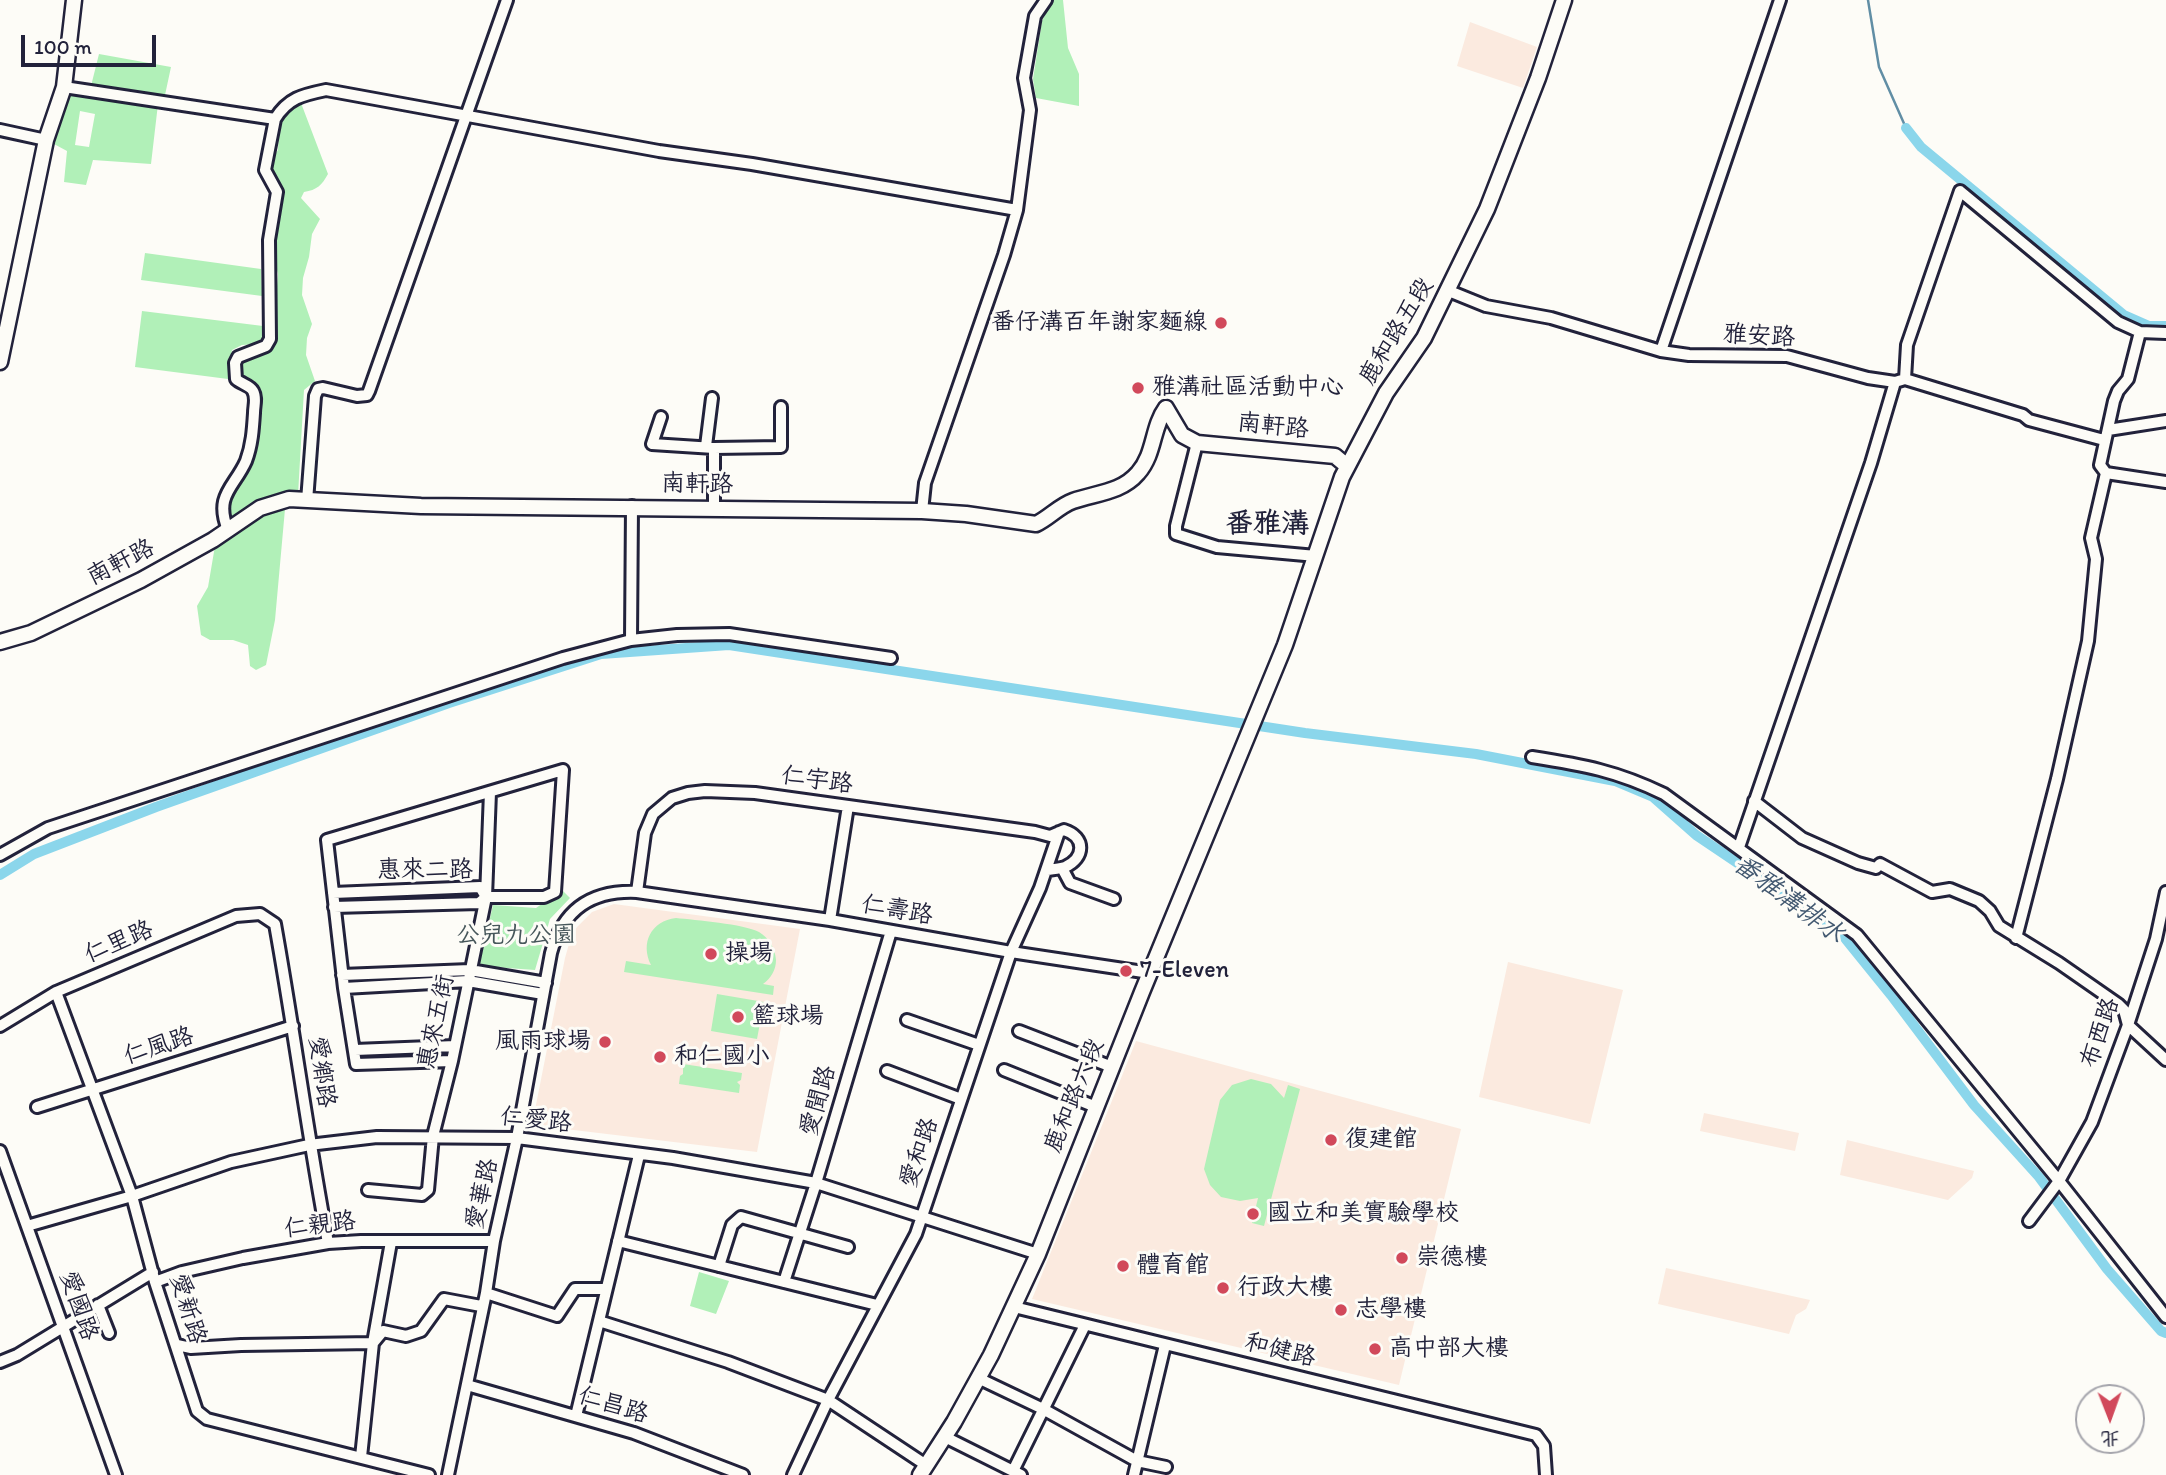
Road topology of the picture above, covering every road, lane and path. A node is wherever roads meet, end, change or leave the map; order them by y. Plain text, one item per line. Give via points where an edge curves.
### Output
1 (74, 0) edge
2 (507, 0) edge
3 (1046, 0) edge
4 (1564, 0) edge
5 (1780, 0) edge
6 (64, 87) junction
7 (467, 115) junction
8 (275, 119) junction
9 (0, 130) edge
10 (46, 139) junction
11 (1017, 210) junction
12 (1449, 291) junction
13 (2140, 332) junction
14 (2166, 333) edge
15 (1661, 351) junction
16 (0, 362) edge
17 (1900, 381) junction
18 (712, 398) dead end
19 (781, 407) dead end
20 (661, 417) dead end
21 (2166, 421) edge
22 (2106, 435) junction
23 (1197, 443) junction
24 (710, 447) junction
25 (1347, 466) junction
26 (2106, 473) junction
27 (2166, 482) edge
28 (307, 501) junction
29 (632, 506) junction
30 (714, 508) junction
31 (922, 511) junction
32 (228, 530) junction
33 (1316, 556) junction
34 (631, 640) junction
35 (0, 642) edge
36 (891, 658) dead end
37 (1250, 731) joint
38 (1532, 757) dead end
39 (490, 792) junction
40 (1754, 801) junction
41 (848, 806) junction
42 (1059, 832) junction
43 (1739, 847) junction
44 (0, 855) edge
45 (1062, 869) junction
46 (1047, 870) junction
47 (637, 892) junction
48 (2166, 892) edge
49 (333, 893) junction
50 (486, 897) junction
51 (1114, 899) dead end
52 (334, 907) junction
53 (261, 914) joint
54 (830, 920) junction
55 (891, 931) junction
56 (2016, 939) junction
57 (1011, 952) junction
58 (1150, 973) junction
59 (342, 975) junction
60 (469, 976) junction
61 (344, 988) junction
62 (544, 989) junction
63 (56, 992) junction
64 (907, 1020) dead end
65 (2128, 1025) junction
66 (0, 1026) edge
67 (293, 1026) junction
68 (1019, 1031) dead end
69 (979, 1045) junction
70 (455, 1046) junction
71 (355, 1050) junction
72 (2166, 1060) edge
73 (452, 1061) junction
74 (1112, 1067) junction
75 (1004, 1070) dead end
76 (887, 1071) dead end
77 (94, 1089) junction
78 (961, 1099) junction
79 (37, 1107) dead end
80 (1096, 1107) junction
81 (433, 1136) junction
82 (517, 1138) junction
83 (309, 1145) junction
84 (0, 1151) edge
85 (639, 1155) junction
86 (816, 1183) junction
87 (2057, 1183) junction
88 (368, 1190) dead end
89 (132, 1196) junction
90 (921, 1216) junction
91 (2029, 1221) dead end
92 (27, 1226) junction
93 (801, 1234) junction
94 (494, 1241) junction
95 (618, 1241) junction
96 (391, 1242) junction
97 (328, 1243) junction
98 (848, 1247) dead end
99 (1038, 1254) junction
100 (719, 1266) junction
101 (154, 1277) junction
102 (784, 1282) junction
103 (606, 1289) junction
104 (486, 1293) junction
105 (99, 1305) junction
106 (877, 1305) junction
107 (481, 1306) junction
108 (1014, 1307) junction
109 (2166, 1317) edge
110 (598, 1321) junction
111 (1085, 1325) junction
112 (63, 1327) junction
113 (109, 1333) dead end
114 (373, 1343) junction
115 (177, 1345) junction
116 (1166, 1345) junction
117 (1, 1360) edge
118 (978, 1378) junction
119 (467, 1385) junction
120 (828, 1400) junction
121 (1044, 1409) junction
122 (576, 1416) junction
123 (944, 1437) junction
124 (361, 1457) junction
125 (1137, 1461) junction
126 (1166, 1467) dead end
127 (923, 1470) edge
128 (1017, 1473) edge
129 (116, 1475) edge
130 (429, 1475) edge
131 (448, 1475) edge
132 (744, 1475) edge
133 (793, 1475) edge
134 (1134, 1475) edge
135 (1546, 1475) edge

1 - 6 street
2 - 7 street
3 - 11 street via 1035,16 1024,78 1030,110
4 - 12 street, 鹿和路五段 via 1488,209
5 - 15 street
6 - 8 street
6 - 10 street
7 - 8 street via 326,90 284,105
7 - 11 street
7 - 28 street via 367,395 323,388 315,396
8 - 32 street via 265,170 277,192 269,240 271,339 235,363 236,379 251,388 256,400 251,446 225,497
9 - 10 street
10 - 16 street
11 - 31 street via 925,483
12 - 15 street, 雅安路 via 1486,306 1551,318
12 - 25 street, 鹿和路五段
13 - 14 street
13 - 17 street via 2101,310 1960,191 1907,345
13 - 22 street
15 - 17 street, 雅安路 via 1787,356 1868,378
17 - 22 street, 雅安路 via 2029,420
17 - 40 street
18 - 24 street
19 - 24 street via 781,447
20 - 24 street via 652,444
21 - 22 street, 雅安路
22 - 26 street via 2100,465
23 - 25 street, 南軒路 via 1335,456
23 - 31 street, 南軒路 via 1182,435 1166,408 1138,473 1117,488 1072,501 1036,524
23 - 33 street via 1176,534 1217,547
24 - 30 street
25 - 33 street, 鹿和路五段
26 - 27 street
26 - 56 street via 2091,538 2096,559 2088,641
28 - 29 street, 南軒路
28 - 32 street, 南軒路 via 269,504
29 - 30 street, 南軒路
29 - 34 street
30 - 31 street, 南軒路
32 - 35 street, 南軒路 via 141,580 31,633
33 - 37 street, 鹿和路五段
34 - 36 street via 729,634
34 - 44 street via 48,828
37 - 58 street, 鹿和路六段
38 - 43 street via 1593,766 1637,781 1664,794
39 - 49 street via 327,840
39 - 50 street, 惠來五街
39 - 50 street via 563,770 555,892 544,897
40 - 43 street
40 - 56 street via 1802,838 1847,858 1876,868 1880,864 1932,892 1950,889 1979,901
41 - 42 street, 仁宇路 via 1050,836
41 - 47 street, 仁宇路 via 730,792 705,791 671,798 658,807 649,822
41 - 54 street
42 - 45 street via 1074,833 1080,840 1076,858
42 - 46 street, 愛和路
43 - 87 street via 1857,935
45 - 46 street
45 - 51 street via 1070,883
46 - 57 street, 愛和路
47 - 54 street, 仁壽路
47 - 62 street, 愛華路 via 597,897 571,914 554,942
48 - 65 street, 布西路
49 - 50 street, 惠來二路 via 480,887
49 - 52 street
50 - 52 street, 惠來二路 via 479,903
50 - 60 street, 惠來五街
52 - 59 street
53 - 63 street, 仁里路 via 236,916
53 - 67 street, 愛鄉路 via 275,924
54 - 55 street, 仁壽路
55 - 57 street, 仁壽路
55 - 86 street, 愛聞路
56 - 65 street via 2118,1004
57 - 58 street, 仁壽路
57 - 69 street, 愛和路
58 - 74 street, 鹿和路六段
59 - 60 street
59 - 61 street
60 - 61 street
60 - 62 street
60 - 70 street, 惠來五街
61 - 71 street
62 - 82 street, 愛華路
63 - 66 street, 仁里路
63 - 77 street, 愛新路
64 - 69 street
65 - 72 street
65 - 87 street, 布西路 via 2092,1122
67 - 77 street, 仁風路
67 - 83 street, 愛鄉路
68 - 74 street
69 - 78 street, 愛和路
70 - 71 street
70 - 73 street, 惠來五街
71 - 73 street via 356,1065
73 - 81 street, 惠來五街
74 - 80 street, 鹿和路六段
75 - 80 street
76 - 78 street
77 - 79 street, 仁風路
77 - 89 street, 愛新路
78 - 90 street, 愛和路
80 - 99 street, 鹿和路六段
81 - 82 street, 仁愛路
81 - 83 street, 仁愛路
81 - 88 street, 惠來五街 via 426,1193
82 - 85 street, 仁愛路
82 - 94 street, 愛華路
83 - 89 street, 仁愛路 via 231,1162
83 - 97 street, 愛鄉路
84 - 92 street, 愛國路
85 - 86 street, 仁愛路
85 - 95 street
86 - 90 street, 仁愛路
86 - 93 street, 愛聞路
87 - 91 street, 布西路
87 - 109 street
89 - 92 street, 仁愛路
89 - 101 street, 愛新路
90 - 99 street, 仁愛路
90 - 106 street, 愛和路 via 911,1245
92 - 112 street, 愛國路
93 - 98 street
93 - 100 street via 741,1217 732,1225
93 - 102 street, 愛聞路
94 - 96 street, 仁親路
94 - 104 street, 愛華路
95 - 100 street
95 - 103 street
96 - 97 street, 仁親路
96 - 114 street
97 - 101 street, 仁親路
99 - 108 street, 鹿和路六段
100 - 102 street
101 - 105 street, 仁親路
101 - 115 street, 愛新路
102 - 106 street
103 - 104 street via 575,1289 557,1316
103 - 110 street
104 - 107 street, 愛華路
105 - 112 street, 仁親路
105 - 113 street
106 - 120 street, 愛和路
107 - 114 street via 444,1299 421,1331 406,1336 383,1331
107 - 119 street, 愛華路
108 - 111 street, 和健路
108 - 118 street, 鹿和路六段
110 - 120 street
110 - 122 street
111 - 116 street, 和健路
111 - 121 street
112 - 117 street, 仁親路
112 - 129 street, 愛國路
114 - 115 street
114 - 124 street
115 - 124 street, 愛新路 via 192,1402 207,1419
116 - 125 street
116 - 135 street, 和健路 via 1536,1435 1544,1446
118 - 121 street
118 - 123 street, 鹿和路六段
119 - 122 street, 仁昌路
119 - 131 street, 愛華路
120 - 127 street
120 - 133 street, 愛和路
121 - 125 street
121 - 128 street
122 - 132 street, 仁昌路
123 - 127 street, 鹿和路六段
123 - 128 street
124 - 130 street, 愛新路
125 - 126 street
125 - 134 street

